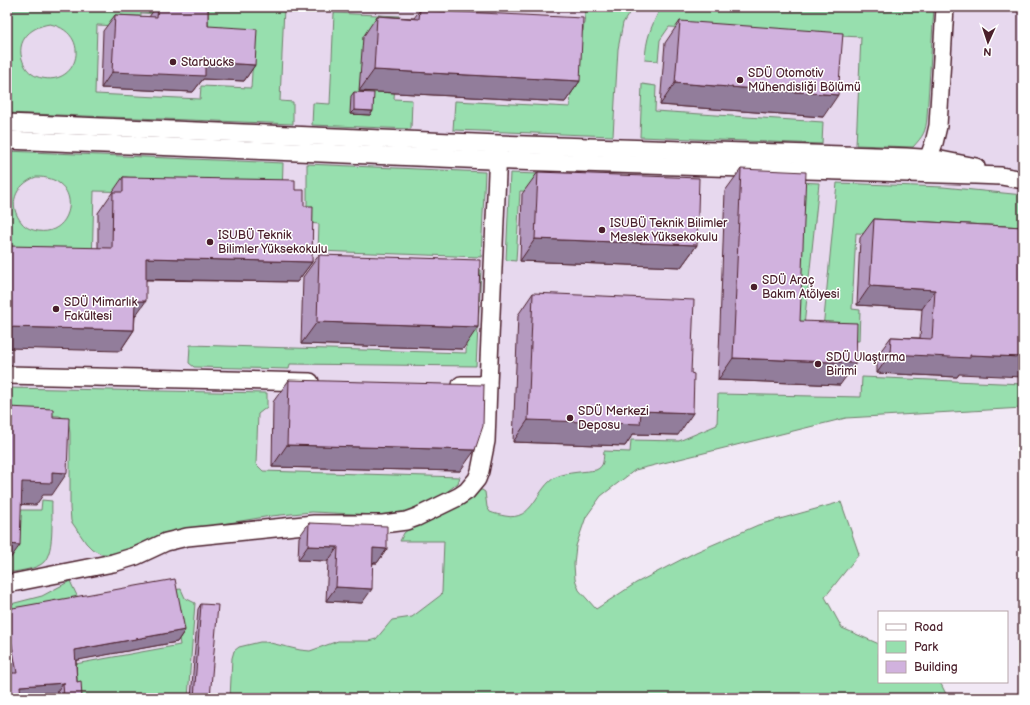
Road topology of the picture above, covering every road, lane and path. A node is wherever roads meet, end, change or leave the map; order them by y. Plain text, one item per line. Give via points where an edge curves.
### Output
1 (945, 7) edge
2 (7, 123) edge
3 (7, 140) edge
4 (498, 152) junction
5 (926, 165) junction
6 (1023, 180) edge
7 (7, 375) edge
8 (329, 382) edge
9 (448, 385) edge
10 (488, 385) junction
11 (7, 584) edge

1 - 5 street via 937,135
2 - 4 street
3 - 4 street
4 - 5 street
4 - 10 street
5 - 6 street via 962,164
7 - 8 street
9 - 10 street
10 - 11 street via 486,441 477,479 458,497 417,517 383,524 314,524 187,537 166,542 113,563

